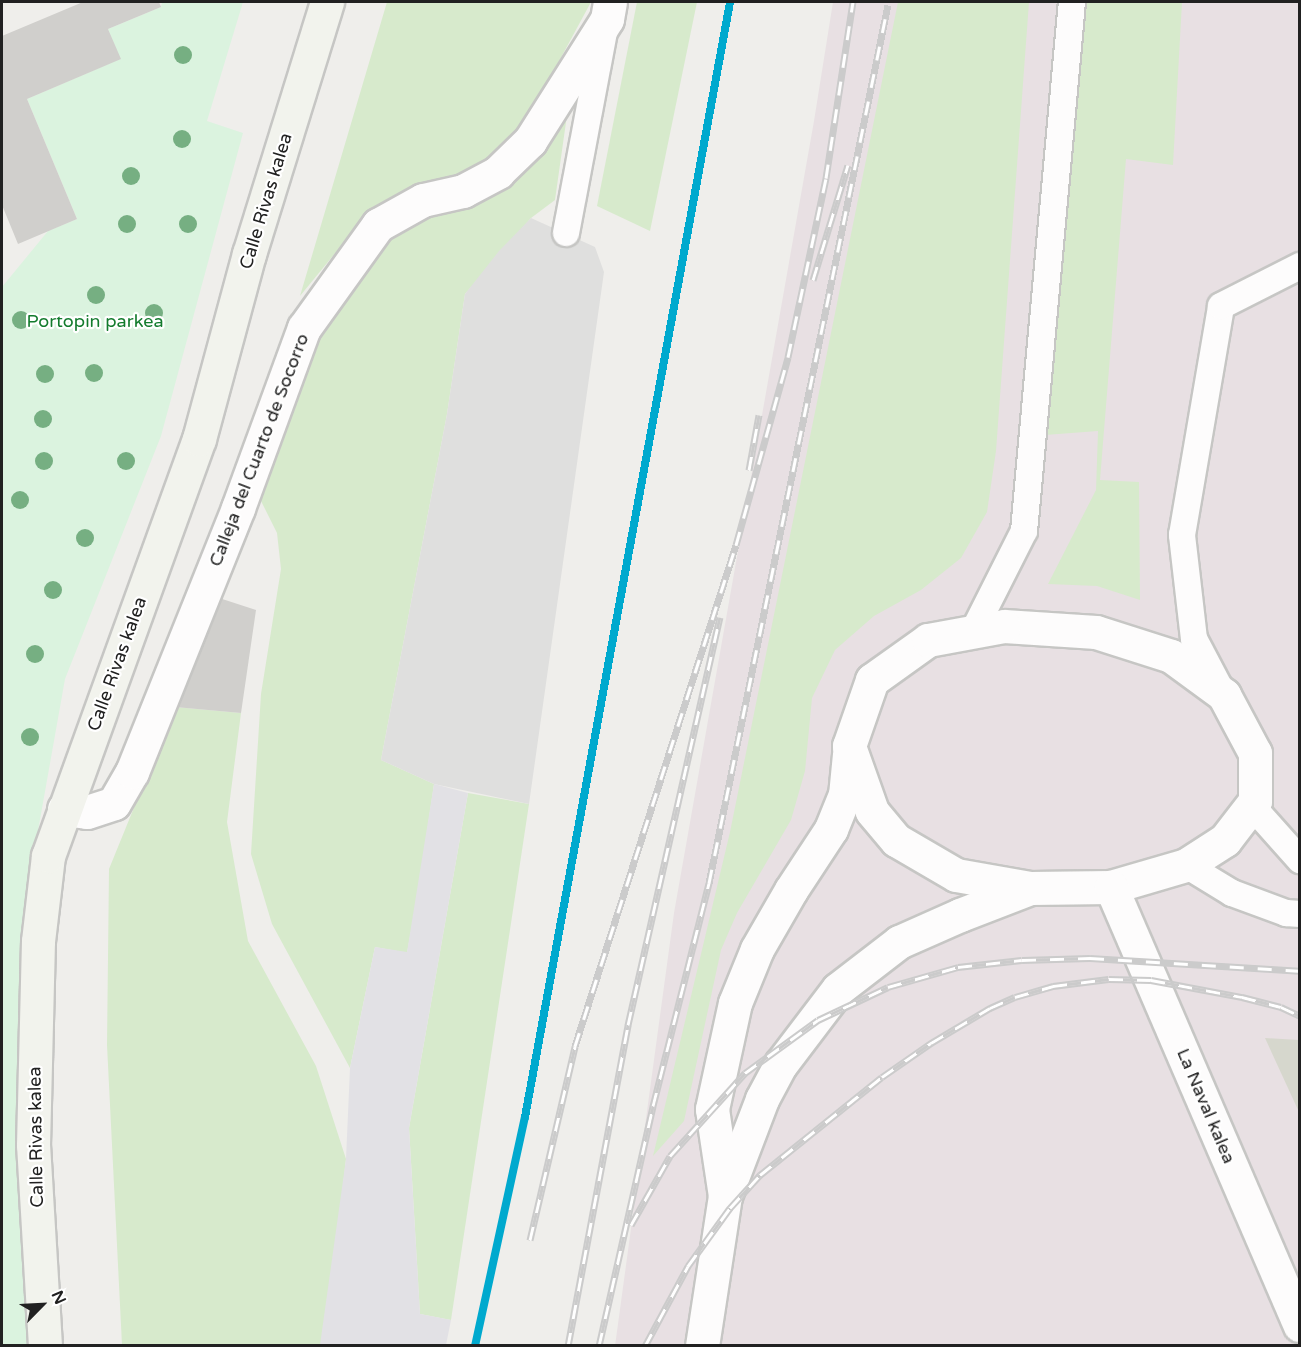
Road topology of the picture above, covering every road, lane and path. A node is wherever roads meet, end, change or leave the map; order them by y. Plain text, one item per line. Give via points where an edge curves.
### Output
1 (327, 2) edge
2 (1072, 2) edge
3 (608, 10) edge
4 (566, 233) dead end
5 (1299, 266) edge
6 (973, 632) junction
7 (1224, 695) junction
8 (849, 746) junction
9 (1251, 805) junction
10 (64, 809) junction
11 (1299, 860) edge
12 (1186, 865) junction
13 (1111, 887) junction
14 (1030, 888) junction
15 (1299, 914) edge
16 (725, 1196) junction
17 (1299, 1325) edge
18 (45, 1346) edge
19 (702, 1346) edge

1 - 10 street, Calle Rivas kalea via 249,254 199,439
2 - 6 lane via 1024,531
3 - 4 lane
3 - 10 street, Calleja del Cuarto de Socorro via 530,141 498,172 463,191 423,200 378,225 304,328 238,508 132,772 114,803 87,812
5 - 7 lane via 1221,306 1182,535 1194,639
6 - 7 street via 1004,626 1096,632 1171,656
6 - 8 street via 928,640 872,680
7 - 9 street via 1255,753 1255,801
8 - 14 street via 872,811 896,840 956,875
8 - 16 street via 845,795 831,829 758,949 735,1003 712,1109
9 - 11 lane
9 - 12 street via 1225,840
10 - 18 street, Calle Rivas kalea via 48,856 38,953 33,1145
12 - 13 street
12 - 15 lane via 1232,893
13 - 14 street
13 - 17 street, La Naval kalea
14 - 16 street via 899,942 838,989 781,1064 762,1099
16 - 19 street

